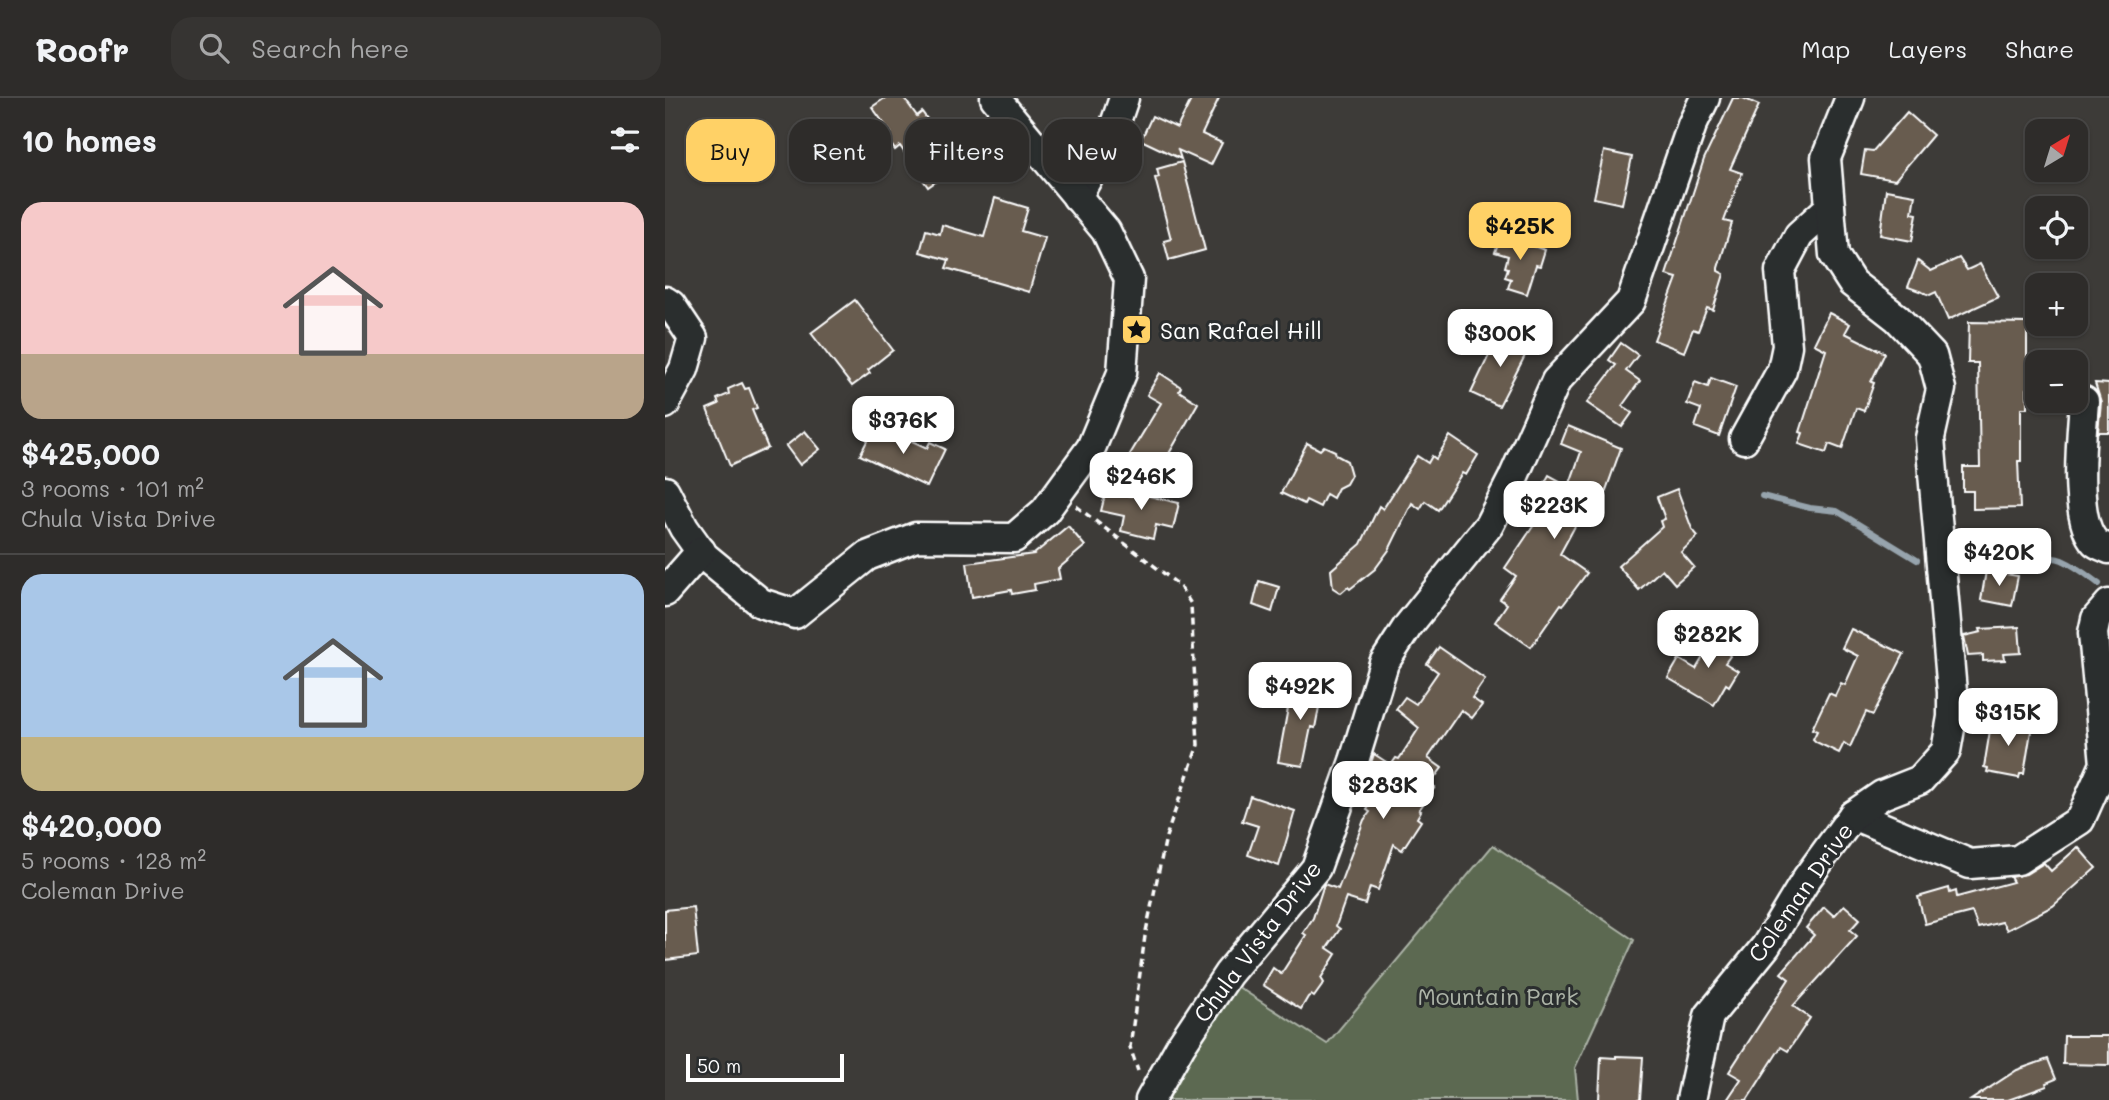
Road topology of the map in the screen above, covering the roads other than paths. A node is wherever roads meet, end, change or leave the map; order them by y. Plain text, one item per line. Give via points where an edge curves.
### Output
1 (995, 98) edge
2 (1124, 98) edge
3 (1705, 98) edge
4 (1850, 98) edge
5 (1077, 197) junction
6 (1830, 207) junction
7 (665, 301) edge
8 (665, 404) edge
9 (2083, 413) edge
10 (1744, 439) dead end
11 (665, 491) edge
12 (2109, 549) edge
13 (701, 551) junction
14 (665, 593) edge
15 (2109, 604) edge
16 (1853, 816) junction
17 (1150, 1100) edge
18 (1691, 1100) edge

1 - 5 street
2 - 5 street via 1111,136
3 - 17 street, Chula Vista Drive via 1632,301 1556,381 1489,525 1384,663 1317,868 1228,974
4 - 6 street, Coleman Drive via 1826,158
5 - 13 street via 1106,231 1129,279 1122,373 1091,448 1045,511 1014,538 916,537 867,556 795,614 761,603
6 - 10 street via 1799,234 1780,271 1787,346 1782,370
6 - 16 street, Coleman Drive via 1834,255 1852,283 1897,318 1932,355 1941,390 1930,438 1952,692 1946,751 1920,780 1882,795
7 - 8 street via 692,338 684,369
9 - 12 street via 2083,519 2095,542
11 - 13 street
13 - 14 street
15 - 16 street via 2096,619 2093,633 2105,764 2080,820 2018,860 1970,863
16 - 18 street, Coleman Drive via 1807,878 1766,946 1709,1016

